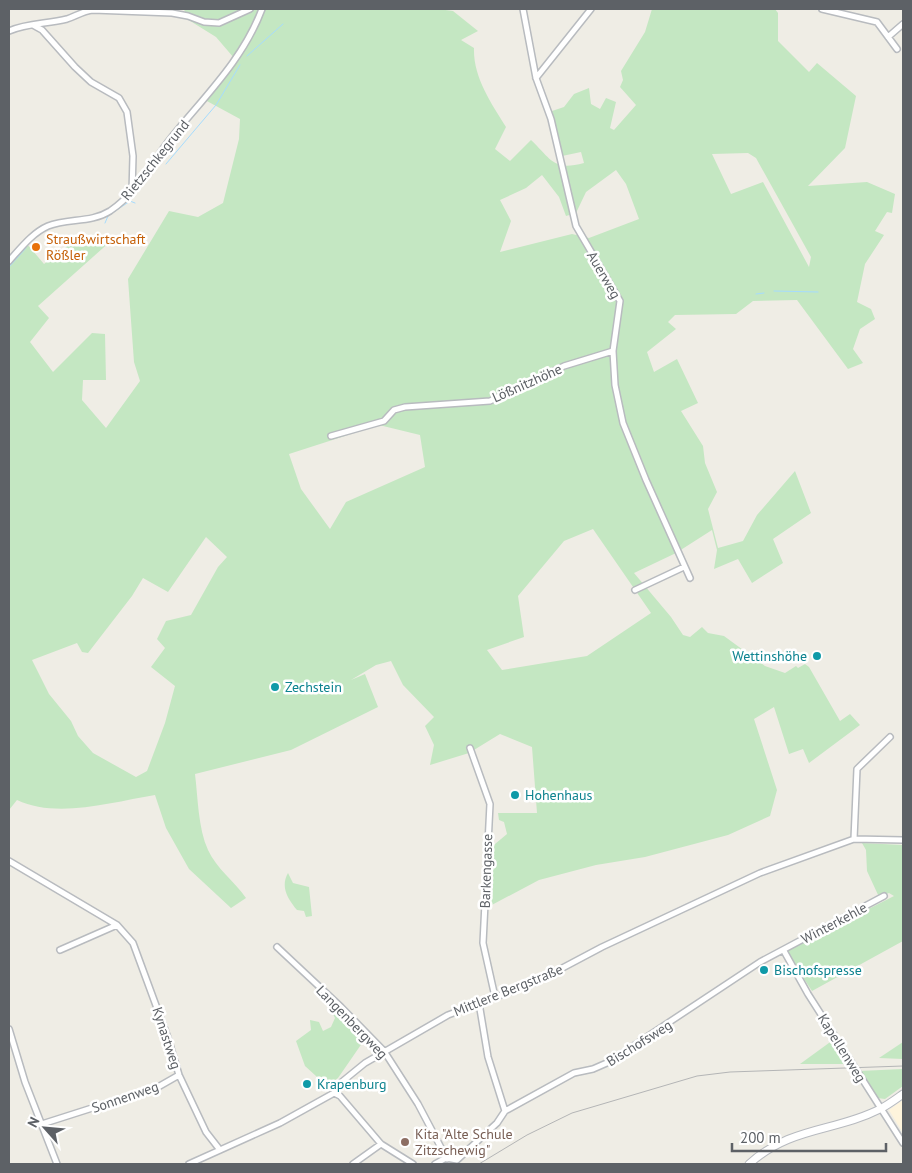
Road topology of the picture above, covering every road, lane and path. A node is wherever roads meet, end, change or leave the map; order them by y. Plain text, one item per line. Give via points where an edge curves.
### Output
1 (250, 9) edge
2 (262, 9) edge
3 (523, 9) edge
4 (591, 9) edge
5 (822, 9) edge
6 (857, 9) edge
7 (855, 16) junction
8 (32, 24) junction
9 (903, 24) edge
10 (9, 31) edge
11 (888, 36) junction
12 (897, 50) dead end
13 (536, 78) junction
14 (132, 192) junction
15 (9, 261) edge
16 (614, 351) junction
17 (331, 436) dead end
18 (684, 567) junction
19 (690, 578) dead end
20 (635, 590) dead end
21 (890, 738) dead end
22 (470, 748) dead end
23 (854, 839) junction
24 (903, 840) edge
25 (9, 860) edge
26 (884, 896) dead end
27 (117, 925) junction
28 (277, 947) dead end
29 (60, 950) dead end
30 (784, 950) junction
31 (495, 997) junction
32 (479, 1003) junction
33 (9, 1029) edge
34 (384, 1051) junction
35 (179, 1075) junction
36 (334, 1093) junction
37 (903, 1094) edge
38 (881, 1108) junction
39 (505, 1111) junction
40 (42, 1124) junction
41 (903, 1143) edge
42 (381, 1144) junction
43 (220, 1150) junction
44 (446, 1158) junction
45 (57, 1164) edge
46 (189, 1164) edge
47 (353, 1164) edge
48 (413, 1164) edge
49 (435, 1164) edge
50 (451, 1164) edge
51 (749, 1164) edge

1 - 8 street via 219,23 172,13 93,10
2 - 14 street, Rietzschkegrund via 245,44 215,88 172,137
3 - 13 street, Auerweg
4 - 13 street
5 - 7 street
6 - 7 street
7 - 11 street via 877,22
8 - 10 street
8 - 14 street via 42,30 91,82 119,98 127,112 133,156
9 - 11 street
11 - 12 street
13 - 16 street, Auerweg via 551,119 576,226 620,301
14 - 15 street, Rietzschkegrund via 104,215 48,226 33,236
16 - 17 street, Lößnitzhöhe via 564,366 490,401 405,407 394,410 384,421
16 - 18 street, Auerweg via 615,385 623,423
18 - 19 street, Auerweg
18 - 20 street
21 - 23 street via 857,769
22 - 31 street, Barkengasse via 490,804 483,943
23 - 24 street, Mittlere Bergstraße
23 - 31 street, Mittlere Bergstraße via 760,873 556,973
25 - 27 street, Kynastweg
26 - 30 street, Winterkehle
27 - 29 street
27 - 35 street, Kynastweg via 133,944
28 - 34 street, Langenbergweg via 342,1006
30 - 38 street, Kapellenweg
30 - 39 street, Bischofsweg via 609,1062 574,1072
31 - 32 street, Mittlere Bergstraße
32 - 34 street, Mittlere Bergstraße via 448,1015
32 - 39 street via 488,1057
33 - 40 street
34 - 36 street, Mittlere Bergstraße via 338,1085
34 - 44 street, Langenbergweg via 418,1104
35 - 40 street, Sonnenweg via 158,1087
35 - 43 street, Kynastweg via 206,1132
36 - 42 street
36 - 43 street, Mittlere Bergstraße
37 - 38 main road
38 - 41 street, Kapellenweg
38 - 51 main road via 794,1136
39 - 44 street, Bischofsweg via 466,1154 457,1160
40 - 45 street
42 - 47 street
42 - 48 street
43 - 46 street, Mittlere Bergstraße
44 - 49 street, Bischofsweg
44 - 50 street

